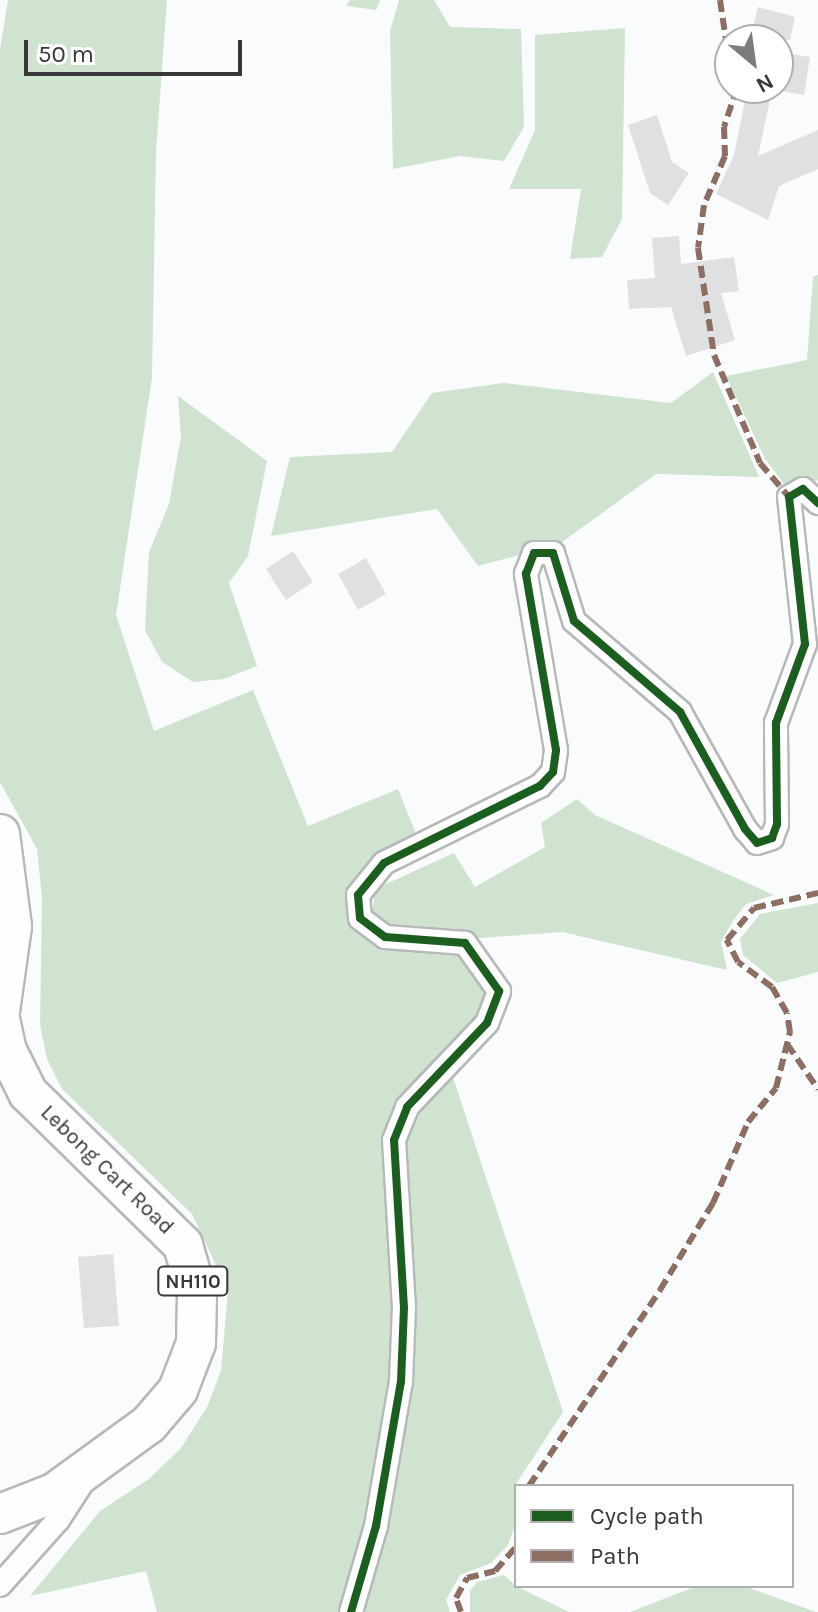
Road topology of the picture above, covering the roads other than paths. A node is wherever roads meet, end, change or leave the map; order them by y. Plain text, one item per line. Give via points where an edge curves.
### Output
1 (818, 503) edge
2 (0, 834) edge
3 (0, 1011) edge
4 (0, 1019) edge
5 (91, 1468) junction
6 (0, 1514) edge
7 (0, 1585) edge
8 (351, 1612) edge

1 - 8 street via 803,489 789,497 805,644 776,723 777,824 772,838 757,843 745,829 680,712 574,621 553,553 534,553 526,574 556,750 553,772 540,786 384,863 358,895 360,918 385,937 465,943 499,991 487,1023 407,1107 394,1140 404,1308 401,1382 376,1526
2 - 3 highway via 12,926
4 - 5 highway, Lebong Cart Road / NH110 via 7,1051 28,1093 183,1245 197,1294 196,1343 178,1390 149,1424
5 - 6 highway, Lebong Cart Road / NH110 via 54,1493
5 - 7 street via 58,1520

